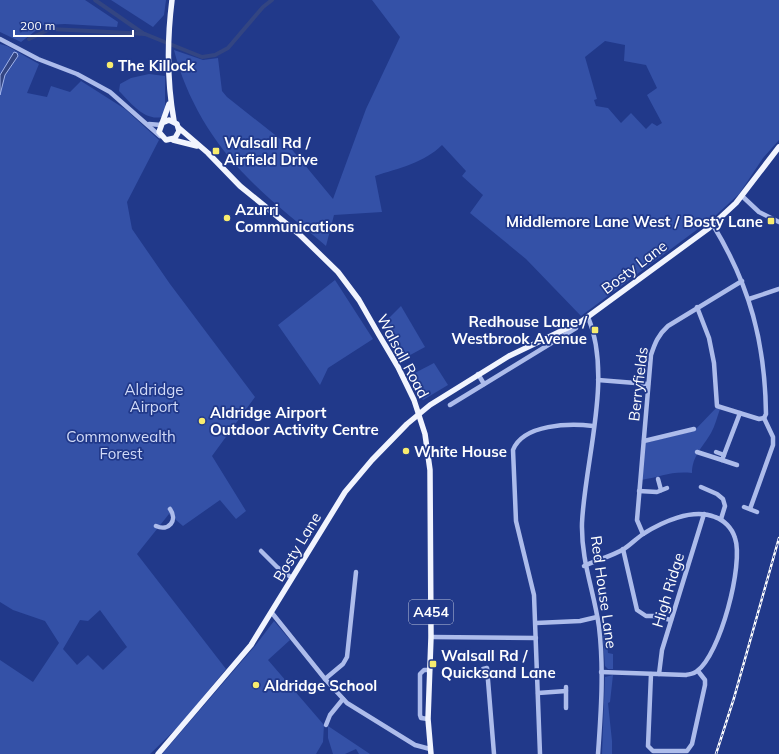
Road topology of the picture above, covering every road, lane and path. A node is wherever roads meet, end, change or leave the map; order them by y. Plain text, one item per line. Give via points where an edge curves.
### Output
1 (172, 0) edge
2 (176, 0) edge
3 (170, 19) junction
4 (0, 39) edge
5 (170, 101) junction
6 (174, 121) junction
7 (149, 124) junction
8 (161, 124) junction
9 (179, 128) junction
10 (160, 136) junction
11 (173, 140) junction
12 (199, 146) junction
13 (779, 147) edge
14 (742, 196) junction
15 (779, 222) edge
16 (712, 225) junction
17 (742, 281) junction
18 (779, 289) edge
19 (749, 299) junction
20 (697, 307) junction
21 (588, 317) junction
22 (576, 328) dead end
23 (478, 374) junction
24 (598, 380) junction
25 (484, 384) junction
26 (648, 384) junction
27 (450, 405) dead end
28 (418, 413) junction
29 (740, 413) junction
30 (764, 418) junction
31 (593, 426) junction
32 (694, 429) dead end
33 (644, 441) junction
34 (697, 452) dead end
35 (716, 452) dead end
36 (723, 457) junction
37 (737, 465) dead end
38 (658, 479) dead end
39 (708, 484) dead end
40 (701, 487) dead end
41 (667, 488) dead end
42 (661, 490) junction
43 (706, 490) junction
44 (639, 491) junction
45 (744, 507) dead end
46 (170, 509) dead end
47 (750, 509) junction
48 (757, 512) dead end
49 (704, 514) junction
50 (721, 519) junction
51 (156, 526) dead end
52 (643, 534) junction
53 (623, 549) junction
54 (261, 551) dead end
55 (584, 566) junction
56 (356, 572) dead end
57 (292, 578) junction
58 (272, 613) junction
59 (597, 617) junction
60 (671, 620) junction
61 (536, 624) junction
62 (431, 637) junction
63 (536, 638) junction
64 (483, 669) dead end
65 (430, 670) junction
66 (698, 671) junction
67 (601, 672) junction
68 (651, 674) junction
69 (659, 674) junction
70 (325, 679) junction
71 (538, 693) junction
72 (343, 699) junction
73 (566, 708) dead end
74 (428, 719) junction
75 (326, 725) dead end
76 (430, 752) edge
77 (492, 752) edge
78 (158, 754) edge
79 (540, 754) edge
80 (598, 754) edge

1 - 3 main road
2 - 3 main road
3 - 5 main road
4 - 7 street via 110,92
5 - 6 main road
5 - 8 main road
6 - 8 main road via 167,120
6 - 9 main road
7 - 8 street
7 - 10 street
8 - 10 main road
9 - 11 main road via 178,136
9 - 12 main road, Walsall Road / A454
10 - 11 main road via 166,140
11 - 12 main road
12 - 28 main road, Walsall Road / A454 via 240,186 298,234 338,272 359,300 398,367
13 - 14 main road, Bosty Lane
14 - 15 street via 759,212
14 - 16 main road, Bosty Lane
16 - 17 street via 731,255
16 - 21 main road, Bosty Lane
17 - 19 street
17 - 20 street, Berryfields
18 - 19 street
19 - 30 street via 761,347 766,387
20 - 26 street, Berryfields via 660,333 651,355
20 - 29 street via 709,338 714,363 717,406
21 - 23 main road, Bosty Lane
21 - 24 street, Red House Lane via 596,342
22 - 25 street
23 - 25 street
23 - 28 main road, Bosty Lane
24 - 26 street
24 - 31 street, Red House Lane
25 - 27 street via 456,398
26 - 33 street, Berryfields
28 - 57 main road, Bosty Lane via 345,492
28 - 62 main road, Walsall Road / A454 via 425,434 430,470
29 - 30 street
29 - 36 street
30 - 47 street via 773,436 773,445
31 - 55 street, Red House Lane via 582,523
31 - 61 street via 564,424 543,428 517,443 513,450 516,521 532,585
32 - 33 street
33 - 44 street, Berryfields
34 - 36 street
35 - 36 street
36 - 37 street
38 - 42 street
39 - 43 street
40 - 43 street
41 - 42 street
42 - 44 street
43 - 50 street via 723,499 725,506
44 - 52 street, Berryfields via 637,520
45 - 47 street
46 - 51 street via 173,522 167,528 161,529
47 - 48 street
49 - 50 street
49 - 52 street via 675,519
49 - 60 street, High Ridge
50 - 66 street via 735,537 737,558 734,578 720,633
52 - 53 street
53 - 55 street
53 - 60 street via 637,610 646,616
54 - 57 street
55 - 59 street, Red House Lane
56 - 70 street via 353,578 347,657 343,664
57 - 58 main road, Bosty Lane
58 - 70 street
58 - 78 main road, Bosty Lane via 251,646
59 - 61 street via 580,621
59 - 67 street, Red House Lane
60 - 69 street, High Ridge via 662,650
61 - 63 street
62 - 63 street
62 - 65 main road, Walsall Road / A454
63 - 71 street
64 - 77 street via 487,668
65 - 74 main road, Walsall Road / A454
65 - 74 street, Walsall Road via 424,670 420,674 420,715 421,718
66 - 68 street via 705,680 705,685 692,744 687,751 653,751 648,746
66 - 69 street via 686,675
67 - 68 street
67 - 80 street, Red House Lane
68 - 69 street
70 - 72 street
71 - 73 street via 566,689
71 - 79 street
72 - 75 street via 330,715
72 - 76 street via 388,730
74 - 76 main road, Walsall Road / A454

